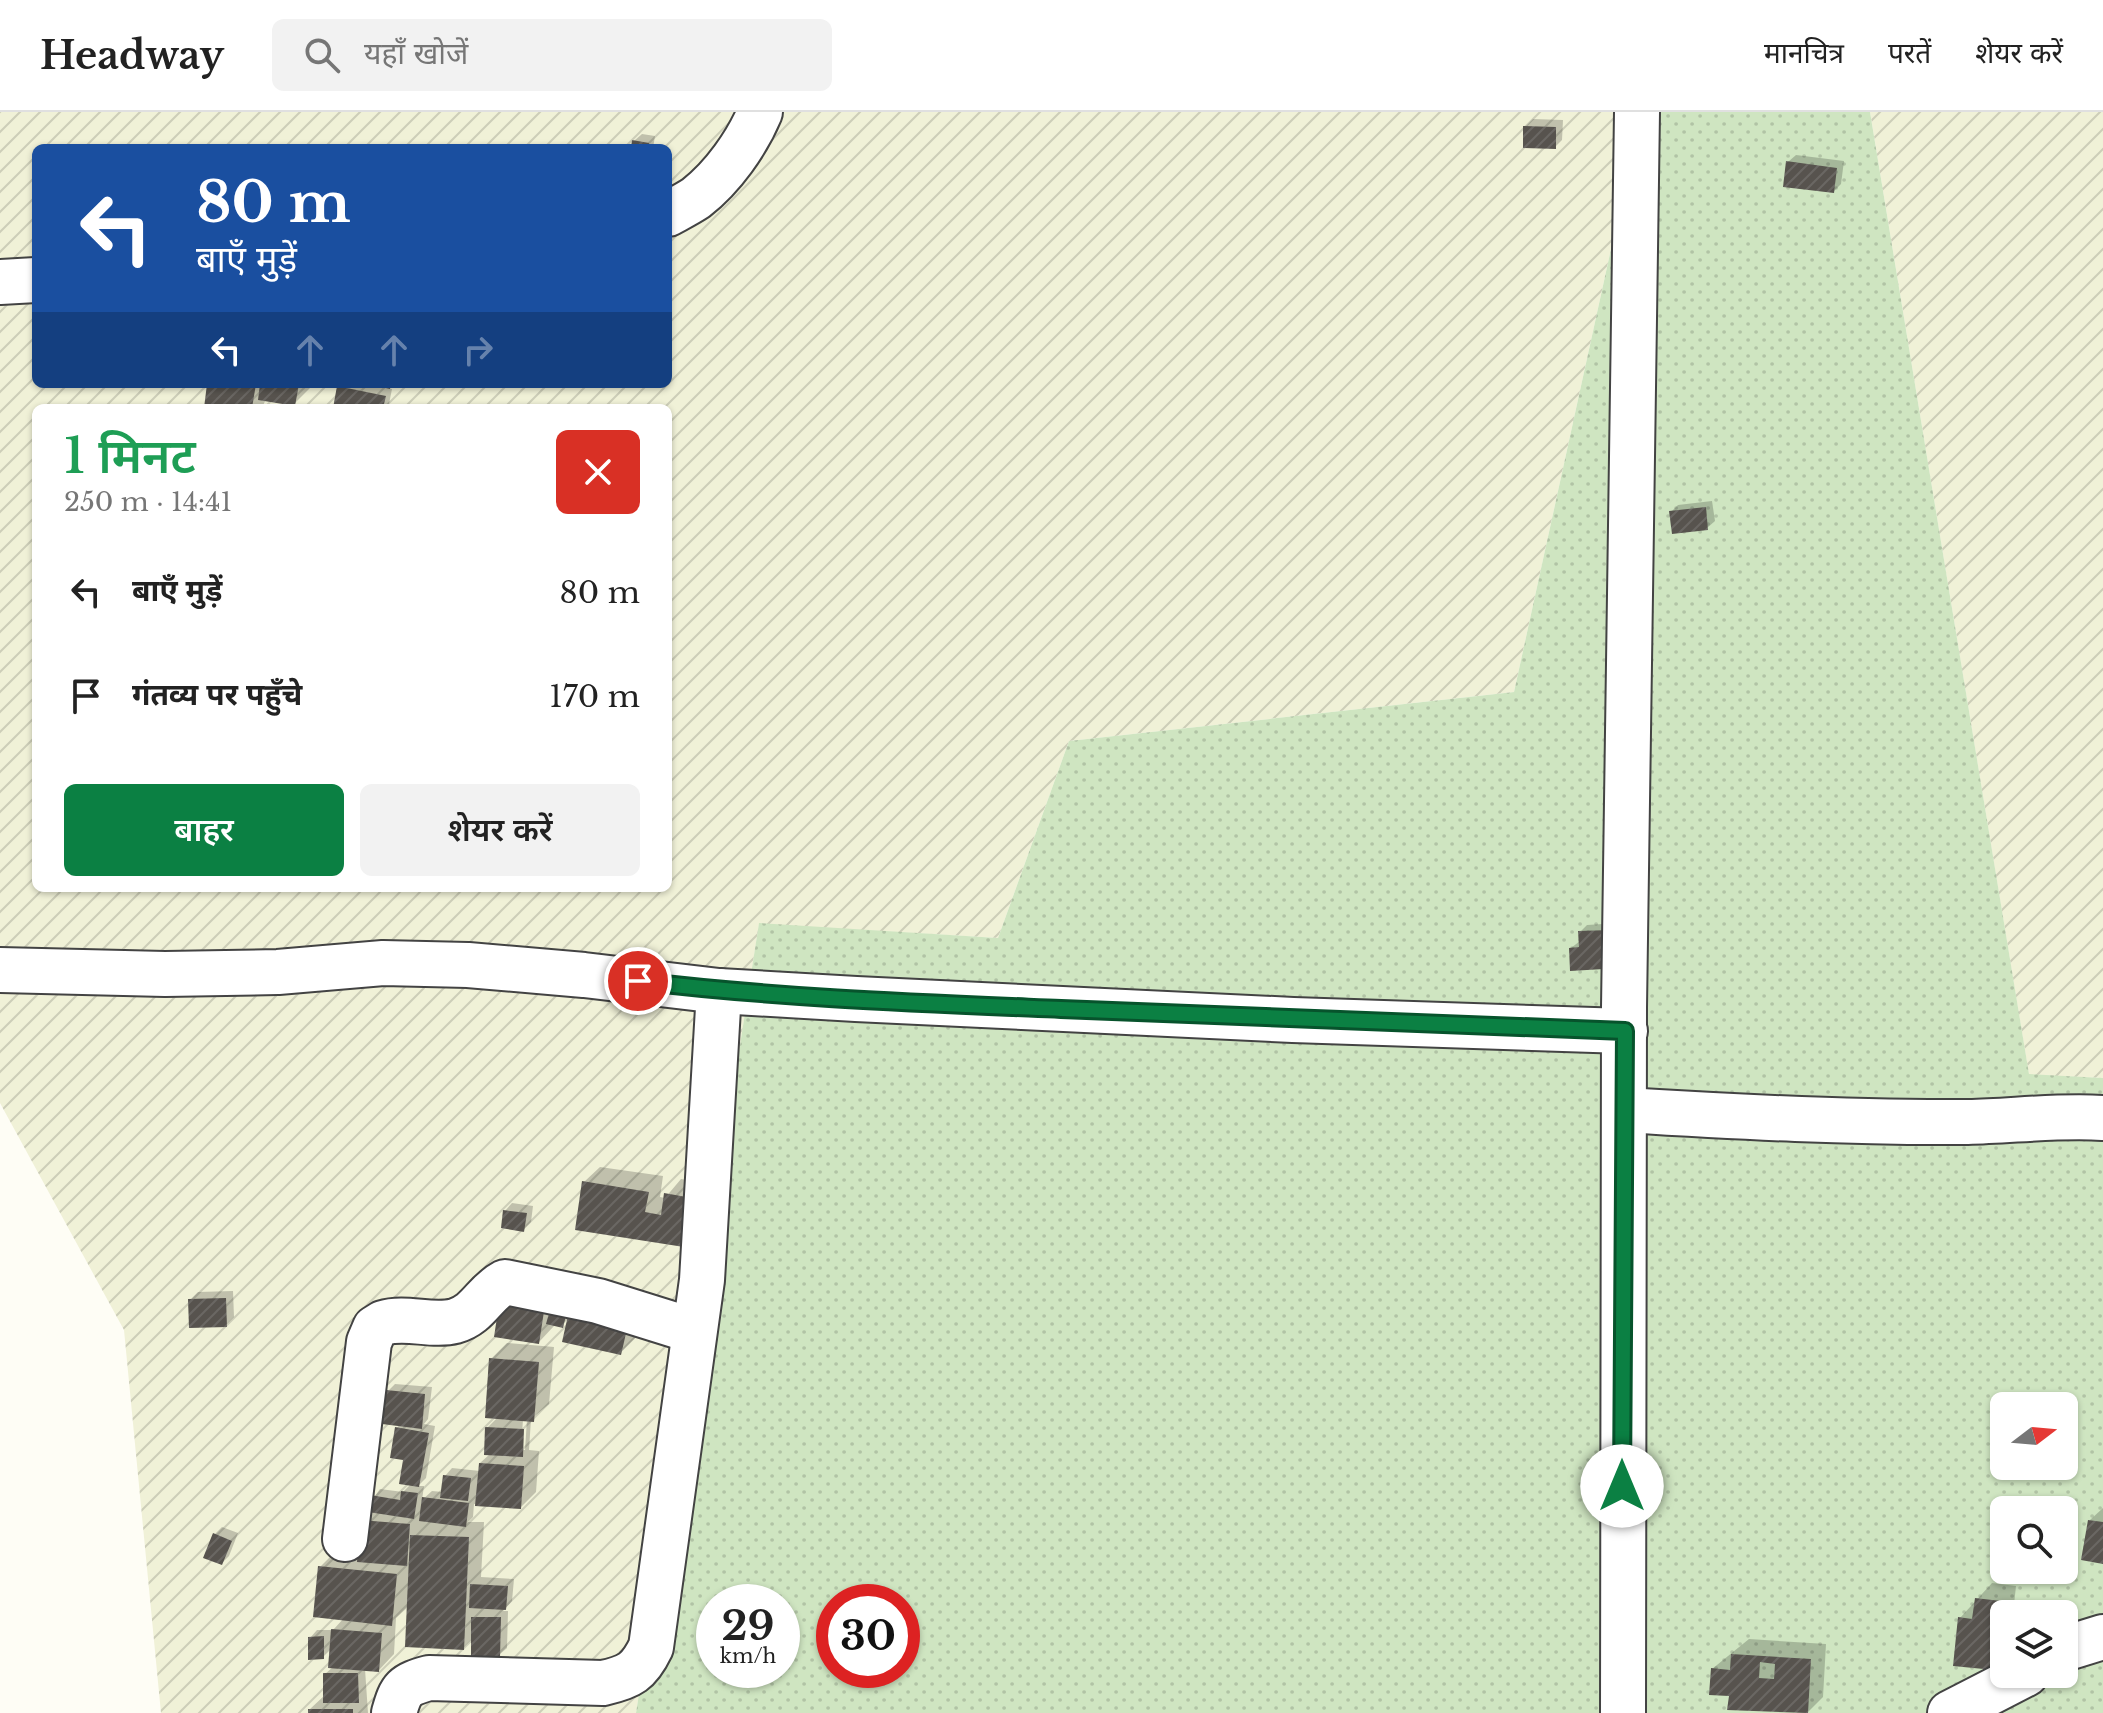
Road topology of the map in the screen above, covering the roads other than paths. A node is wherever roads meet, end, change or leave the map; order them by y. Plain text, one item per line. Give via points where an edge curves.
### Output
1 (760, 112) edge
2 (1637, 112) edge
3 (672, 212) edge
4 (32, 280) edge
5 (0, 282) edge
6 (0, 970) edge
7 (719, 991) junction
8 (1625, 1031) junction
9 (1624, 1110) junction
10 (2103, 1118) edge
11 (694, 1331) junction
12 (345, 1539) dead end
13 (2103, 1637) edge
14 (2078, 1645) edge
15 (1999, 1688) edge
16 (394, 1713) edge
17 (1623, 1713) edge
18 (1950, 1713) edge

1 - 3 street via 729,163 696,198
2 - 8 street
4 - 5 street
6 - 7 street via 165,974 383,963 468,965
7 - 8 street
7 - 11 street via 702,1280
8 - 9 street
9 - 10 street via 1867,1121
9 - 17 street
11 - 12 street via 598,1301 505,1282 491,1289 478,1309 458,1320 383,1323 369,1342
11 - 16 street via 651,1647 642,1665 625,1678 603,1683 429,1678 409,1684 399,1694
13 - 14 street
15 - 18 street

